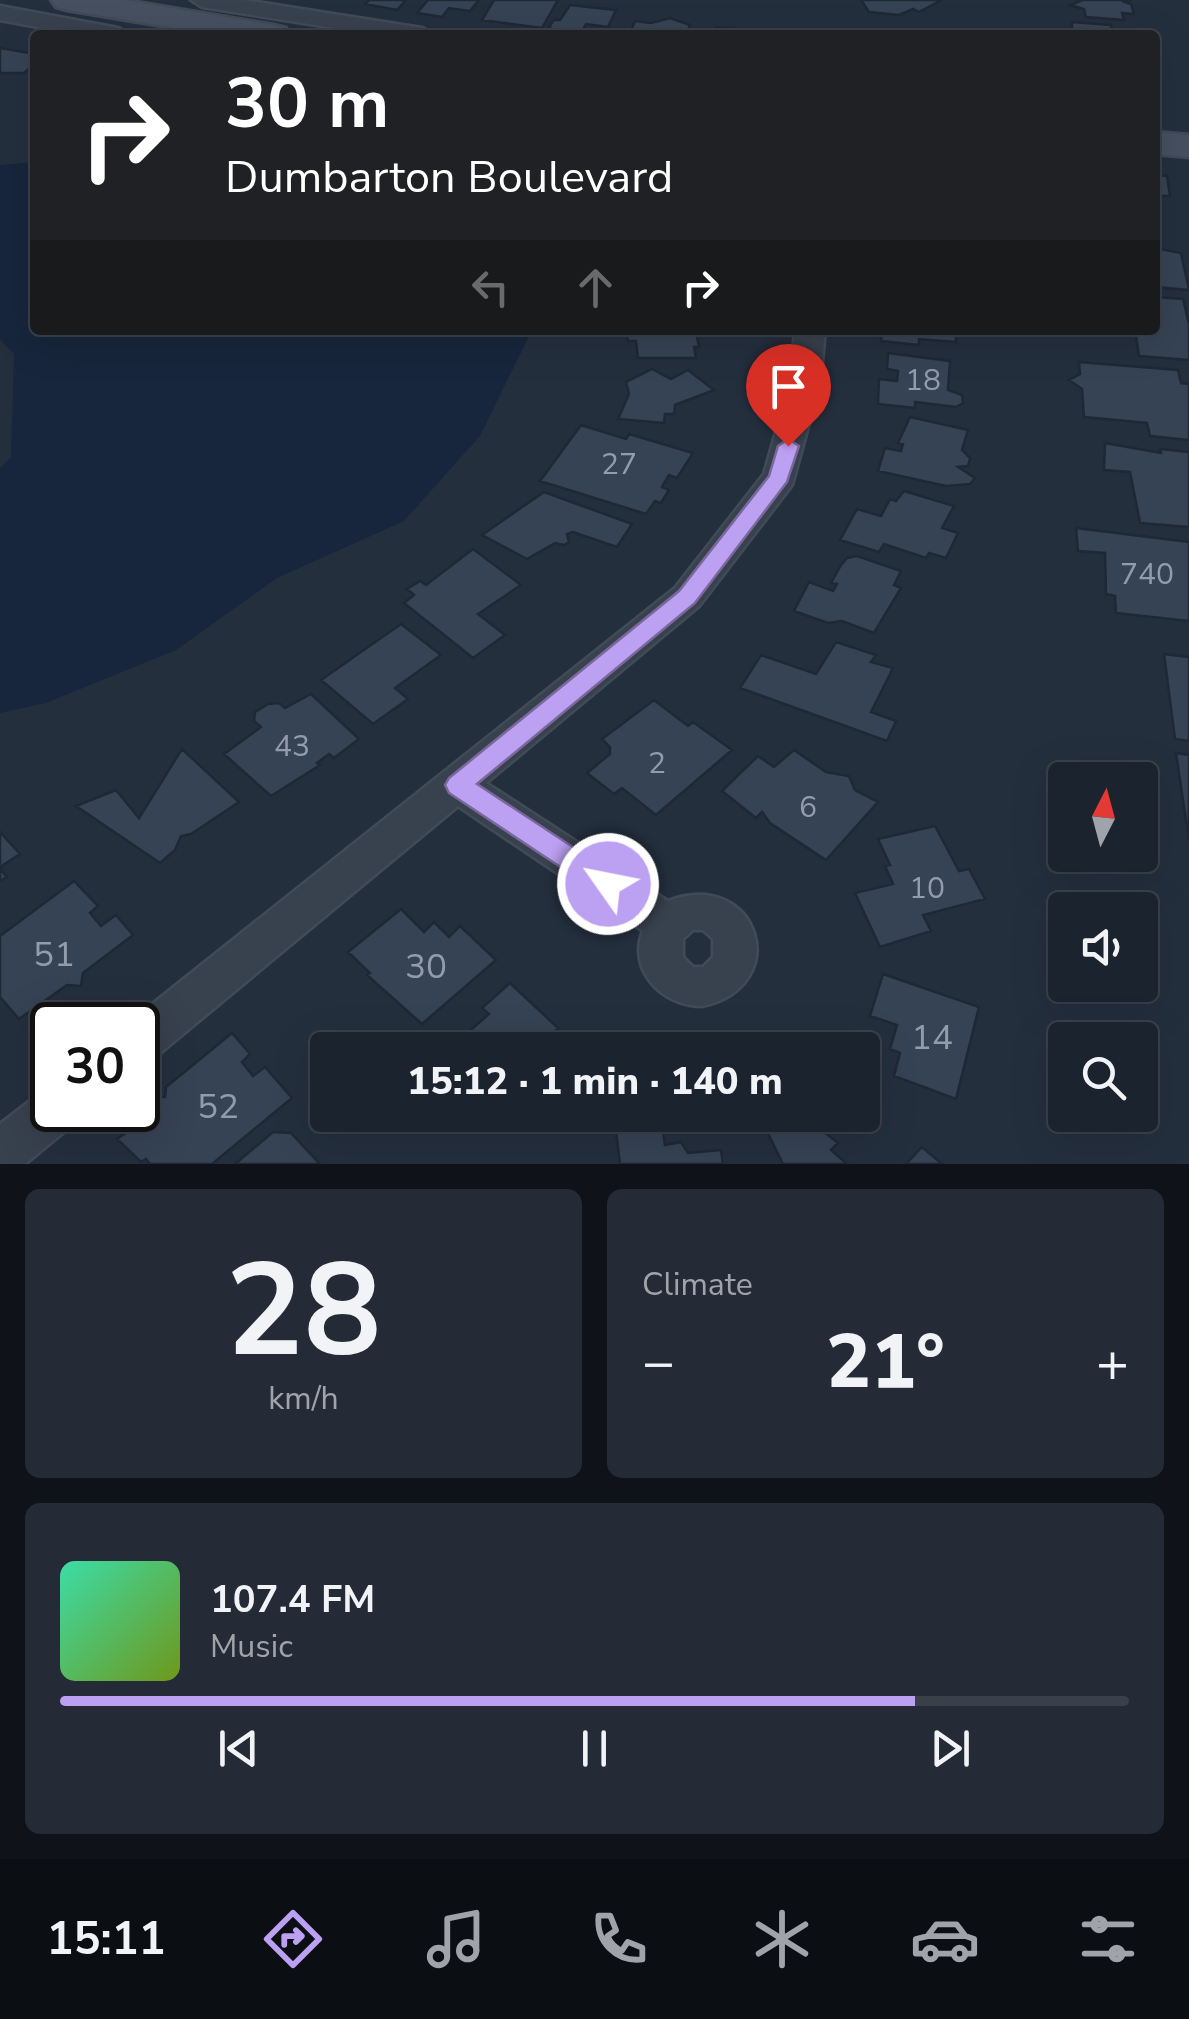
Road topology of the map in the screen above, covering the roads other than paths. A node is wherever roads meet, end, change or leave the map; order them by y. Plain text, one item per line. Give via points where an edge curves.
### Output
1 (67, 0) edge
2 (202, 0) edge
3 (0, 14) edge
4 (90, 30) edge
5 (244, 30) edge
6 (391, 30) edge
7 (1160, 143) edge
8 (1189, 146) edge
9 (810, 335) edge
10 (458, 785) junction
11 (668, 924) dead end
12 (160, 1025) edge
13 (30, 1130) edge
14 (0, 1154) edge

1 - 5 street
2 - 6 street
3 - 4 street
7 - 8 street
9 - 10 street via 806,383 780,477 687,597
10 - 11 street
10 - 12 street
13 - 14 street

